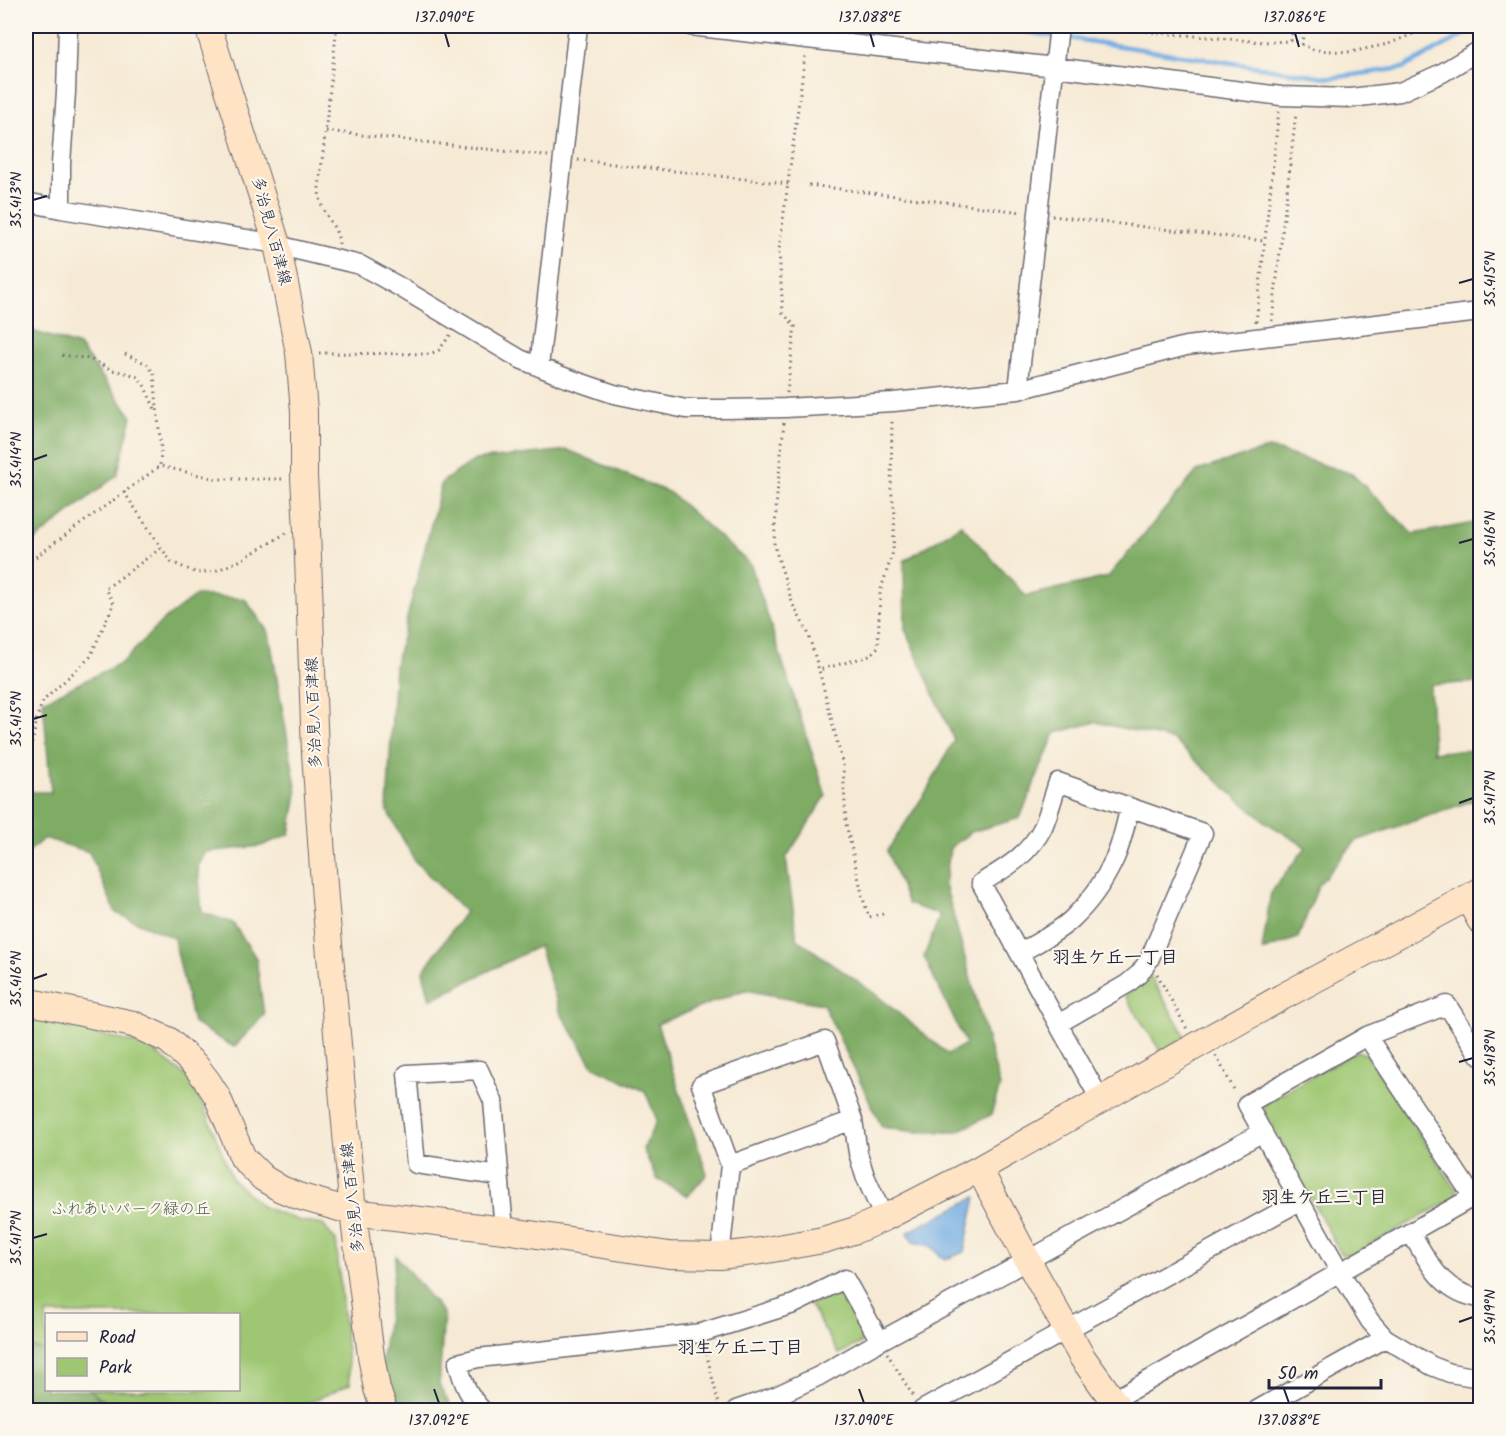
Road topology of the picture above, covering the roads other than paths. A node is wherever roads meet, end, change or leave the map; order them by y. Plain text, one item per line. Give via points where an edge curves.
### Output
1 (68, 26) edge
2 (208, 26) edge
3 (578, 26) edge
4 (690, 26) edge
5 (1059, 26) edge
6 (1480, 50) edge
7 (1055, 68) junction
8 (26, 202) edge
9 (61, 209) junction
10 (277, 244) junction
11 (1480, 312) edge
12 (539, 366) junction
13 (1018, 390) junction
14 (1130, 808) junction
15 (1476, 903) edge
16 (1020, 953) junction
17 (26, 1001) edge
18 (1058, 1024) junction
19 (1366, 1036) junction
20 (1480, 1056) edge
21 (1100, 1099) junction
22 (853, 1120) junction
23 (1263, 1132) junction
24 (730, 1165) junction
25 (979, 1169) junction
26 (499, 1176) junction
27 (1477, 1195) edge
28 (1299, 1201) junction
29 (353, 1212) junction
30 (884, 1218) junction
31 (504, 1230) junction
32 (1411, 1233) junction
33 (720, 1256) junction
34 (1028, 1261) junction
35 (1340, 1272) junction
36 (1480, 1298) edge
37 (1067, 1330) junction
38 (1385, 1338) junction
39 (880, 1341) junction
40 (1480, 1378) edge
41 (919, 1406) edge
42 (1116, 1406) edge
43 (384, 1410) edge
44 (482, 1410) edge
45 (736, 1410) edge
46 (1261, 1410) edge

1 - 9 street
2 - 10 street, 多治見八百津線
3 - 12 street
4 - 7 street
5 - 7 street
6 - 7 street via 1443,73 1400,92 1351,98 1289,96
7 - 13 street
8 - 9 street
9 - 10 street
10 - 12 street via 360,266
10 - 29 street, 多治見八百津線 via 299,353 304,411 316,776
11 - 13 street via 1186,346
12 - 13 street via 614,394 686,409 893,402
14 - 16 street via 1116,856 1090,899 1063,926
14 - 16 street via 1058,782 1043,827 1032,844 1011,865 981,883
14 - 18 street via 1203,833 1149,960 1139,974
15 - 21 street via 1282,997
16 - 18 street
17 - 29 street via 133,1024 168,1040 208,1082 243,1158 263,1178 298,1196
18 - 21 street
19 - 20 street via 1447,1005
19 - 23 street via 1248,1104
19 - 27 street
21 - 25 street
22 - 24 street
22 - 24 street via 825,1041 701,1084
22 - 30 street via 858,1154
23 - 28 street
23 - 34 street
24 - 33 street
25 - 30 street
25 - 34 street
26 - 26 street via 493,1101 479,1070 407,1074 416,1164
26 - 31 street
27 - 32 street
28 - 35 street
28 - 37 street
29 - 31 street
29 - 43 street, 多治見八百津線 via 377,1389
30 - 33 street via 822,1240
31 - 33 street via 669,1255
32 - 35 street
32 - 36 street via 1437,1275 1464,1294
34 - 37 street
34 - 39 street
35 - 38 street
35 - 42 street
37 - 41 street
37 - 42 street
38 - 40 street via 1432,1366
38 - 46 street
39 - 44 street via 845,1279 794,1304 700,1333 458,1363 472,1400
39 - 45 street via 819,1376

